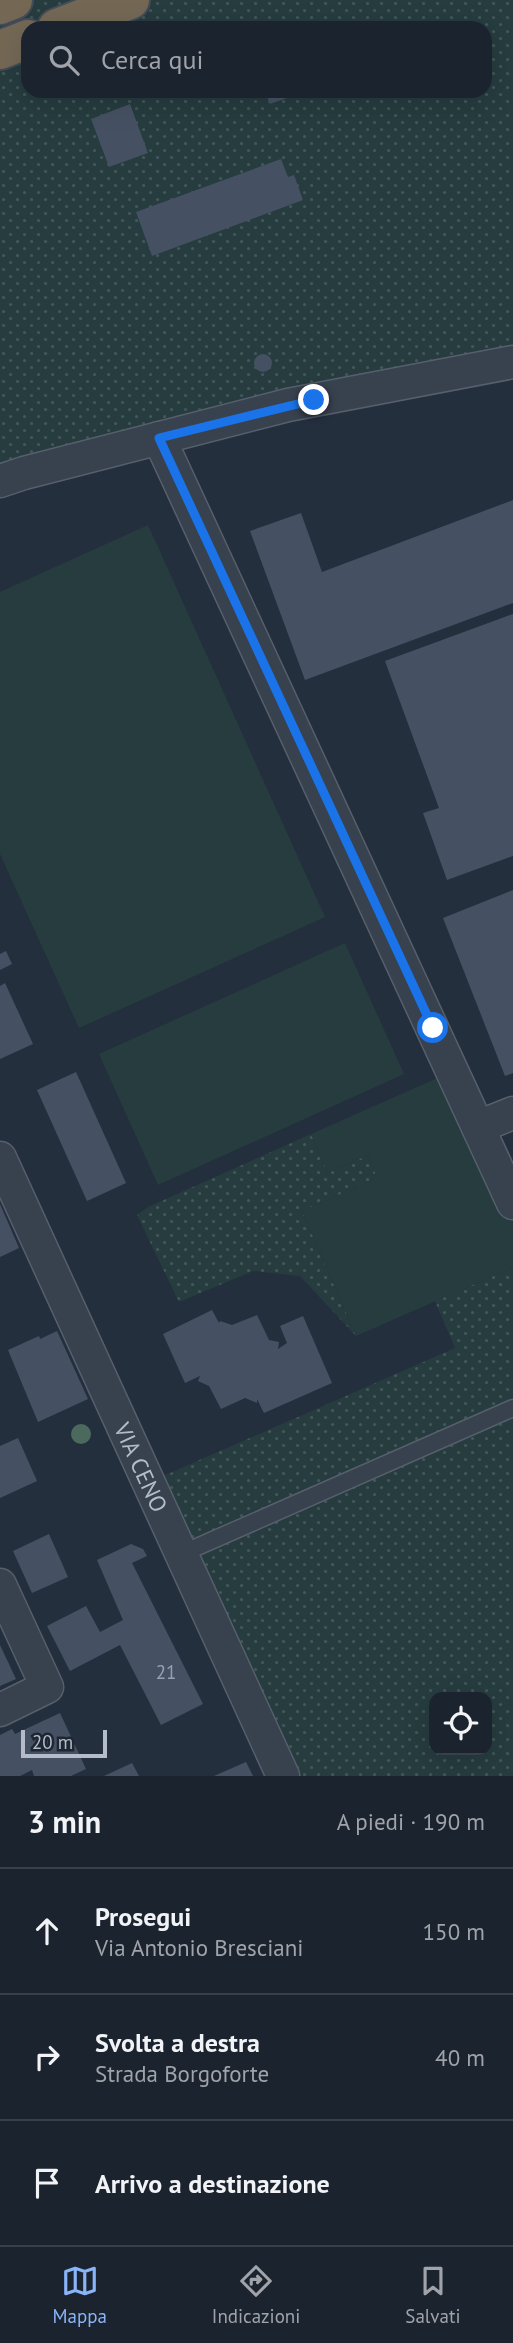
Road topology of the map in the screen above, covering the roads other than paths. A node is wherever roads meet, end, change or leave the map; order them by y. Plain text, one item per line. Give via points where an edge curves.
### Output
1 (13, 0) edge
2 (130, 0) edge
3 (0, 5) edge
4 (75, 21) edge
5 (21, 42) edge
6 (0, 50) edge
7 (513, 362) edge
8 (159, 438) junction
9 (0, 481) edge
10 (513, 1113) edge
11 (478, 1126) junction
12 (0, 1158) edge
13 (513, 1203) edge
14 (513, 1408) edge
15 (181, 1554) junction
16 (0, 1586) edge
17 (0, 1710) edge
18 (283, 1776) edge

1 - 3 highway
2 - 4 highway
5 - 6 highway
7 - 8 street via 288,405
8 - 9 street
8 - 11 street
10 - 11 street
11 - 13 street
12 - 15 street, VIA CENO
14 - 15 lane
15 - 18 street, VIA CENO
16 - 17 street via 47,1687

